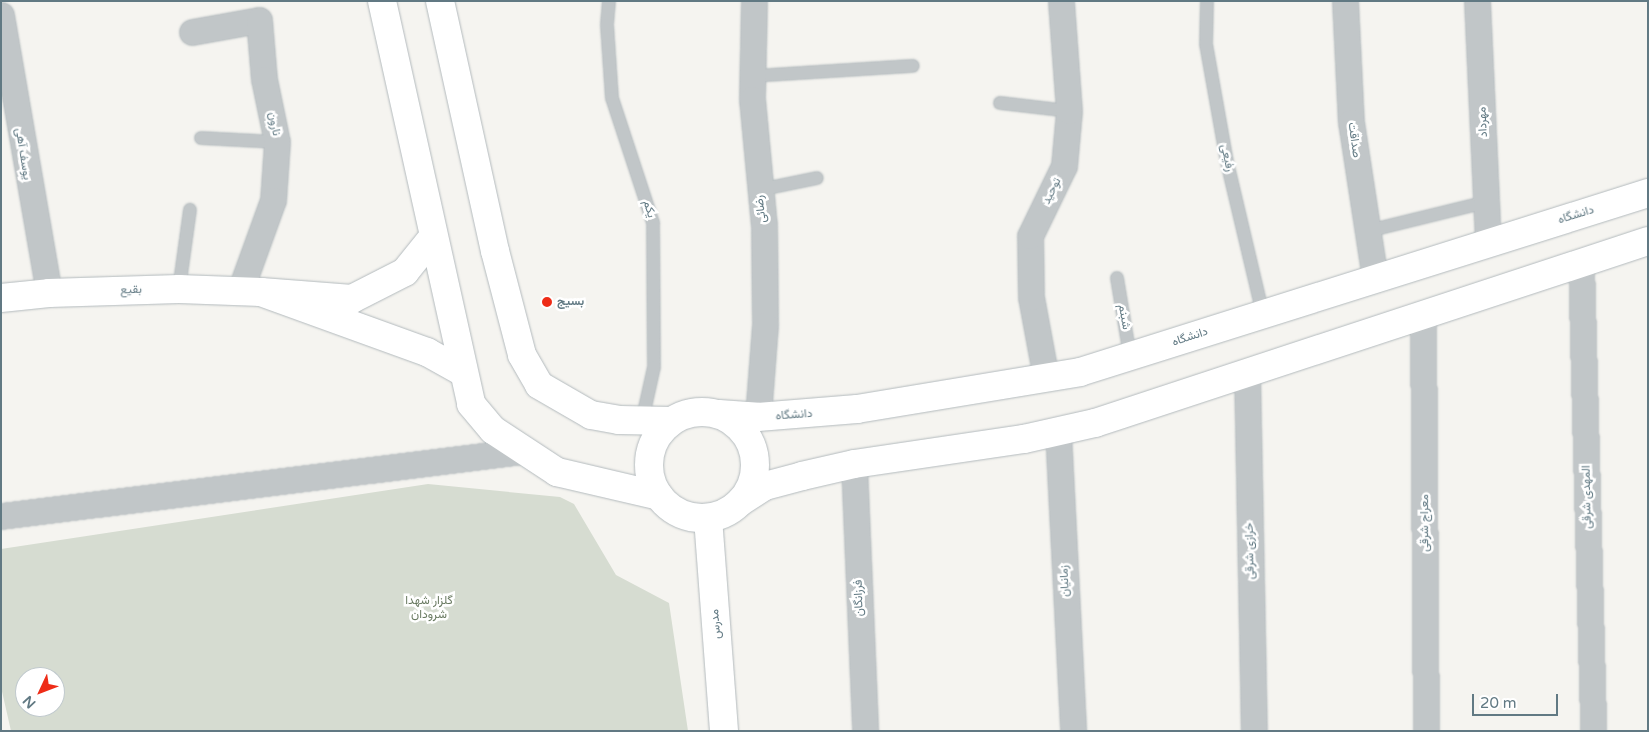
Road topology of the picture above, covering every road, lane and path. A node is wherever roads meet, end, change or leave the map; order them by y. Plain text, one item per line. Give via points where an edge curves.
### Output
1 (382, 1) edge
2 (440, 1) edge
3 (609, 1) edge
4 (754, 1) edge
5 (1062, 1) edge
6 (1207, 1) edge
7 (1345, 1) edge
8 (1477, 1) edge
9 (1, 15) edge
10 (2, 19) edge
11 (192, 32) dead end
12 (913, 66) dead end
13 (753, 76) junction
14 (1000, 103) dead end
15 (1068, 111) junction
16 (201, 138) dead end
17 (277, 142) junction
18 (817, 178) dead end
19 (759, 190) junction
20 (1648, 193) edge
21 (1486, 202) junction
22 (190, 210) dead end
23 (1368, 231) junction
24 (433, 237) junction
25 (1648, 241) edge
26 (1488, 243) junction
27 (1581, 262) junction
28 (1117, 278) dead end
29 (1375, 278) junction
30 (179, 288) junction
31 (250, 292) junction
32 (49, 293) junction
33 (1, 298) edge
34 (1263, 314) junction
35 (1423, 314) junction
36 (1130, 356) junction
37 (463, 372) junction
38 (1247, 372) junction
39 (1046, 378) junction
40 (719, 414) junction
41 (758, 417) junction
42 (642, 421) junction
43 (671, 421) junction
44 (1058, 431) junction
45 (523, 451) junction
46 (854, 464) junction
47 (659, 496) junction
48 (740, 502) junction
49 (1, 516) edge
50 (708, 518) junction
51 (724, 731) edge
52 (865, 731) edge
53 (1073, 731) edge
54 (1254, 731) edge
55 (1426, 731) edge
56 (1594, 731) edge

1 - 24 main road
2 - 42 main road via 495,251 522,355 539,385 564,402 591,415
3 - 42 lane, یکم via 607,24 612,98 653,223 654,367
4 - 13 street, رضائی
5 - 15 street, توحید
6 - 34 lane, رفیعی via 1208,54 1227,162
7 - 23 street, صداقت via 1351,122
8 - 21 street, مهرداد
9 - 10 street, یوسف آهی
10 - 32 street, یوسف آهی
11 - 17 street, نارون via 259,20 264,79
12 - 13 lane
13 - 19 street, رضائی via 754,144
14 - 15 lane
15 - 39 street, توحید via 1064,166 1030,236 1031,297
16 - 17 lane
17 - 31 street, نارون via 273,200
18 - 19 lane
19 - 41 street, رضائی via 764,225 765,324
20 - 26 main road, دانشگاه
21 - 23 lane
21 - 26 street, مهرداد
22 - 30 lane
23 - 29 street, صداقت
24 - 31 main road, بقیع via 405,272 352,299
24 - 37 main road
25 - 27 main road
26 - 29 main road, دانشگاه
27 - 35 main road
27 - 56 street, المهدی شرقی
28 - 36 lane, شبنم
29 - 34 main road, دانشگاه
30 - 31 main road, بقیع
30 - 32 main road, بقیع
31 - 37 main road via 427,352
32 - 33 main road, بقیع
34 - 36 main road, دانشگاه
35 - 38 main road
35 - 55 street, معراج شرقی
36 - 39 main road, دانشگاه via 1080,372
37 - 45 main road via 471,404 493,430
38 - 44 main road via 1095,423
38 - 54 street, خرازی شرقی
39 - 41 main road, دانشگاه via 857,409
40 - 41 main road, دانشگاه
40 - 43 main road via 703,412
40 - 48 main road via 746,434 753,451 755,469 751,487
42 - 43 main road
43 - 47 main road via 659,433 648,465
44 - 46 main road
44 - 53 street, زمانیان
45 - 47 main road via 557,472
45 - 49 street
46 - 48 main road via 765,486
46 - 52 street, فرزانگان
47 - 50 main road via 673,509 689,516
48 - 50 main road via 725,513
50 - 51 main road, مدرس

